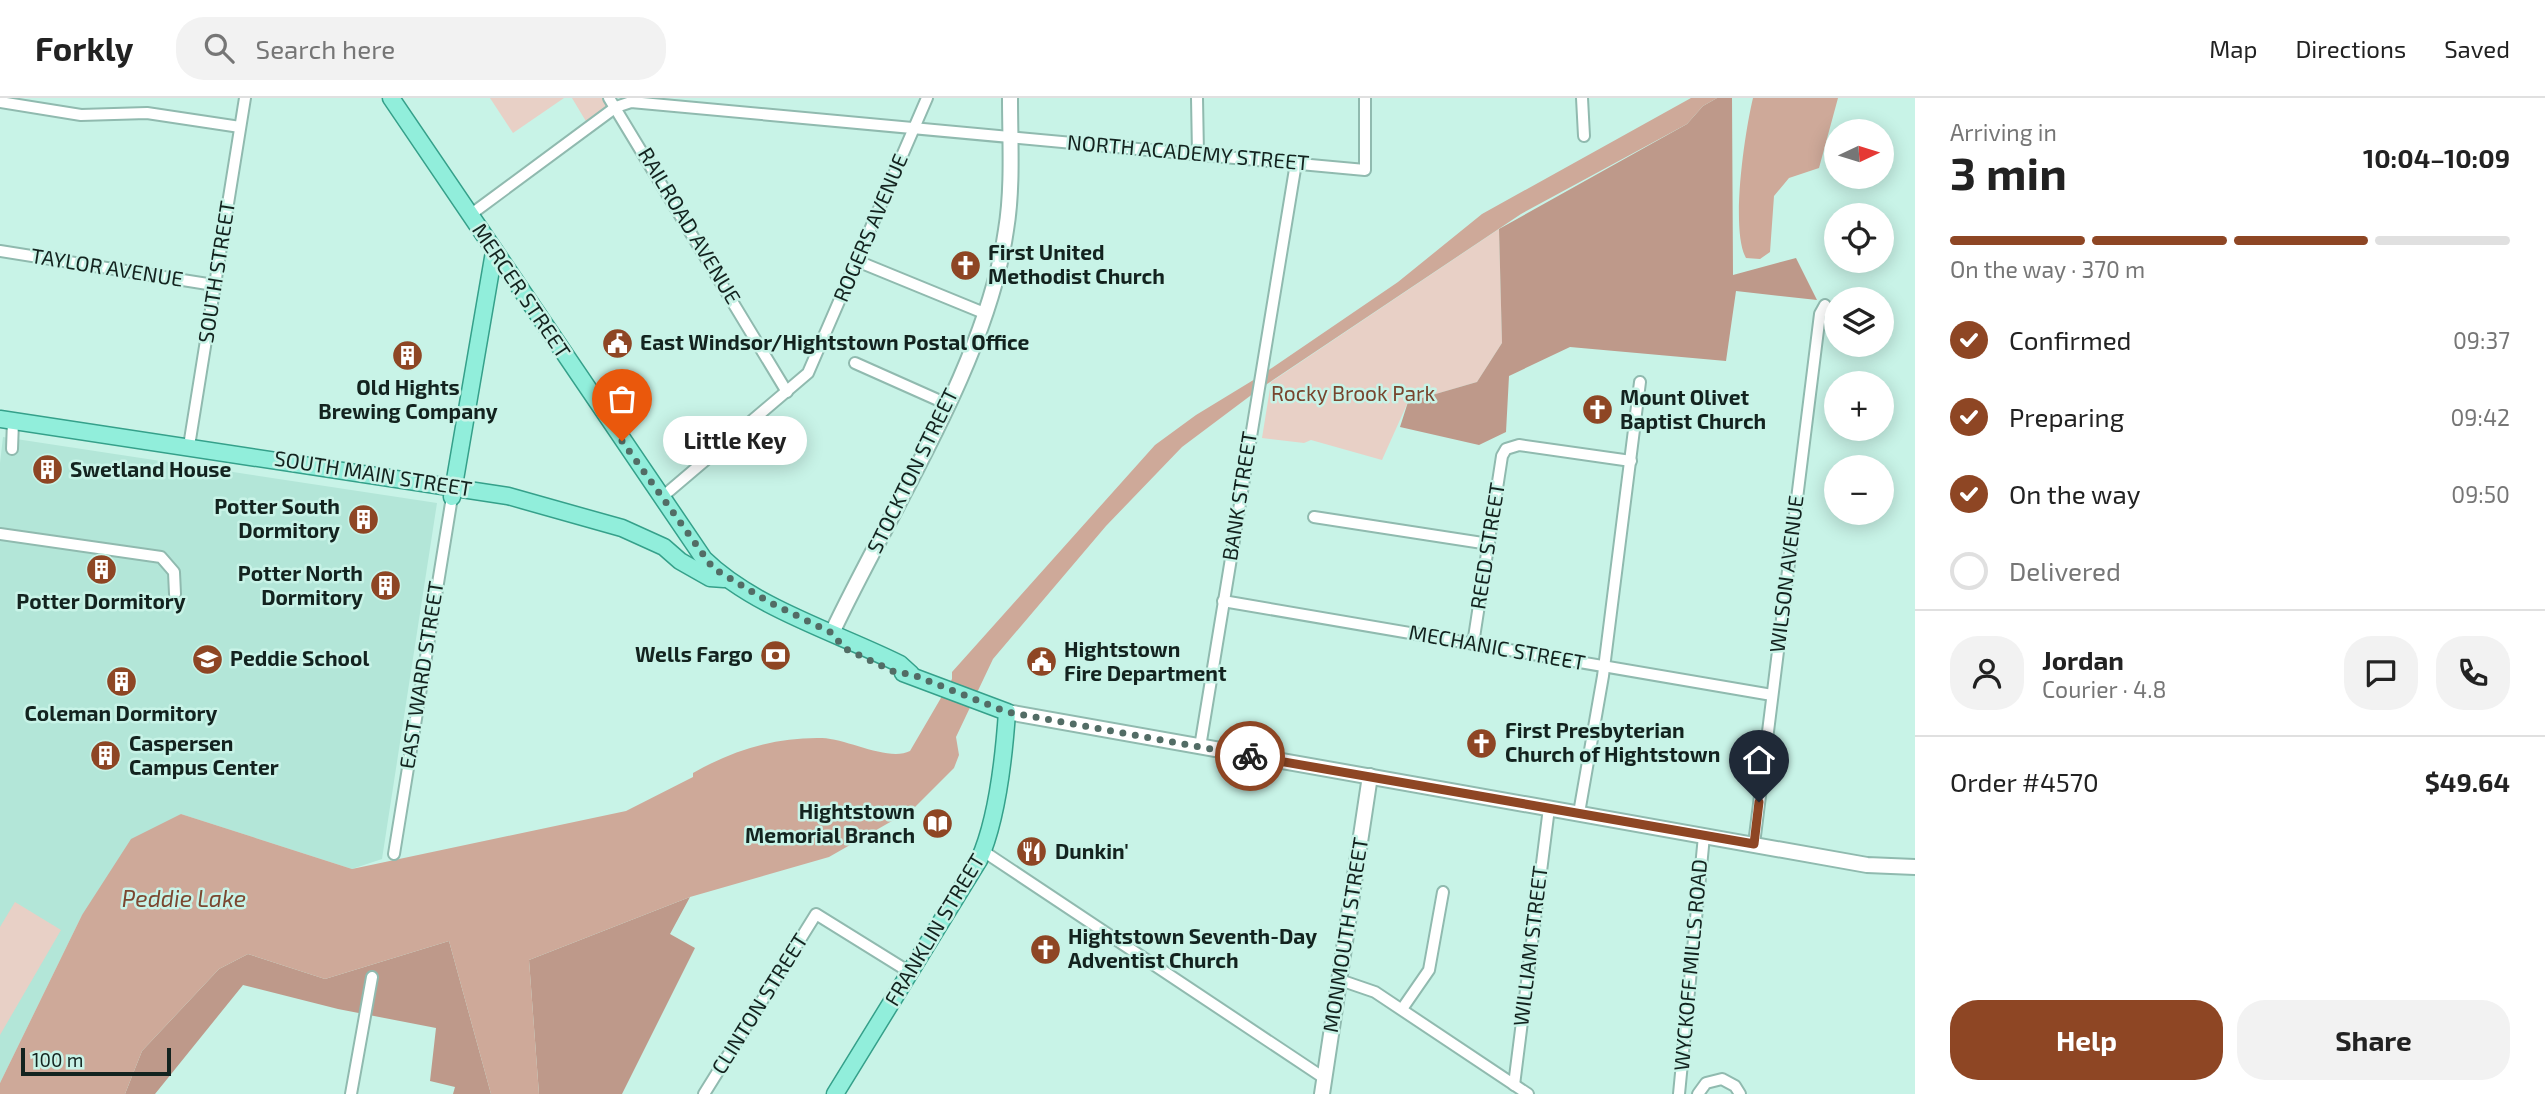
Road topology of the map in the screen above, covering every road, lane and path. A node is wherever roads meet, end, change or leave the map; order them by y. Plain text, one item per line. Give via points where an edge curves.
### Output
1 (245, 98) edge
2 (391, 98) edge
3 (928, 98) edge
4 (1010, 98) edge
5 (1197, 98) edge
6 (1365, 98) edge
7 (1582, 98) edge
8 (0, 102) edge
9 (612, 103) edge
10 (240, 127) junction
11 (914, 128) junction
12 (1010, 136) junction
13 (1584, 136) dead end
14 (1198, 154) junction
15 (1296, 163) junction
16 (470, 215) junction
17 (0, 251) edge
18 (494, 252) junction
19 (857, 261) junction
20 (214, 285) junction
21 (1824, 307) edge
22 (984, 313) junction
23 (855, 363) dead end
24 (1640, 382) dead end
25 (787, 392) junction
26 (947, 404) junction
27 (10, 421) edge
28 (189, 446) junction
29 (1631, 461) junction
30 (453, 492) junction
31 (661, 498) junction
32 (1314, 517) dead end
33 (0, 534) edge
34 (1489, 544) junction
35 (730, 580) junction
36 (175, 594) dead end
37 (1223, 601) junction
38 (832, 633) junction
39 (1473, 644) junction
40 (1604, 667) junction
41 (1772, 695) junction
42 (976, 702) junction
43 (1007, 712) junction
44 (1005, 735) junction
45 (1200, 747) junction
46 (1370, 776) junction
47 (1549, 808) junction
48 (1579, 813) junction
49 (1703, 836) junction
50 (1754, 844) junction
51 (983, 850) junction
52 (394, 854) dead end
53 (1915, 867) edge
54 (1443, 892) dead end
55 (911, 973) junction
56 (372, 977) dead end
57 (1340, 980) junction
58 (1402, 1009) junction
59 (1324, 1078) junction
60 (1514, 1085) junction
61 (351, 1094) edge
62 (704, 1094) edge
63 (835, 1094) edge
64 (1322, 1094) edge
65 (1528, 1094) edge
66 (1679, 1094) edge
67 (1698, 1094) edge
68 (1740, 1094) edge

1 - 10 street, SOUTH STREET
2 - 16 main road, MERCER STREET
3 - 11 street, ROGERS AVENUE
4 - 12 street, STOCKTON STREET
5 - 14 street
6 - 15 street, NORTH ACADEMY STREET via 1365,170
7 - 13 street
8 - 10 street via 81,115 147,113
9 - 11 street, NORTH ACADEMY STREET
9 - 16 street
9 - 25 street, RAILROAD AVENUE
10 - 20 street, SOUTH STREET
11 - 12 street, NORTH ACADEMY STREET
11 - 19 street, ROGERS AVENUE
12 - 14 street, NORTH ACADEMY STREET
12 - 22 street, STOCKTON STREET via 1007,229
14 - 15 street, NORTH ACADEMY STREET
15 - 37 street, BANK STREET
16 - 18 main road, MERCER STREET
17 - 20 street, TAYLOR AVENUE
18 - 30 main road
18 - 31 main road, MERCER STREET
19 - 22 street
19 - 25 street, ROGERS AVENUE via 808,373
20 - 28 street, SOUTH STREET
21 - 41 street, WILSON AVENUE
22 - 26 street, STOCKTON STREET
23 - 26 street
24 - 29 street
25 - 31 street, ROGERS AVENUE
26 - 38 street, STOCKTON STREET
27 - 28 main road, SOUTH MAIN STREET
28 - 30 main road, SOUTH MAIN STREET
29 - 34 street, REED STREET via 1519,446 1506,449
29 - 40 street
30 - 35 main road, SOUTH MAIN STREET via 508,496 598,519 653,541 710,578
30 - 52 street, EAST WARD STREET
31 - 35 main road, MERCER STREET via 704,559
32 - 34 street
33 - 36 street via 161,557 174,572
34 - 39 street, REED STREET
35 - 38 main road
37 - 39 street, MECHANIC STREET
37 - 45 street, BANK STREET
38 - 42 main road
39 - 40 street, MECHANIC STREET
40 - 41 street, MECHANIC STREET
40 - 48 street
41 - 50 street, WILSON AVENUE
42 - 43 main road
42 - 44 main road
43 - 44 main road, FRANKLIN STREET
43 - 45 street
44 - 51 main road, FRANKLIN STREET
45 - 46 street
46 - 47 street
46 - 57 street, MONMOUTH STREET
47 - 48 street
47 - 60 street, WILLIAM STREET
48 - 49 street
49 - 50 street
49 - 66 street, WYCKOFF MILLS ROAD
50 - 53 street via 1877,866
51 - 55 main road, FRANKLIN STREET
51 - 59 street
54 - 58 street via 1429,970
55 - 62 street, CLINTON STREET via 816,914
55 - 63 main road, FRANKLIN STREET
56 - 61 street
57 - 58 street via 1362,986
57 - 59 street, MONMOUTH STREET
58 - 60 street
59 - 64 street, MONMOUTH STREET
60 - 65 street
67 - 68 street via 1706,1083 1722,1079

